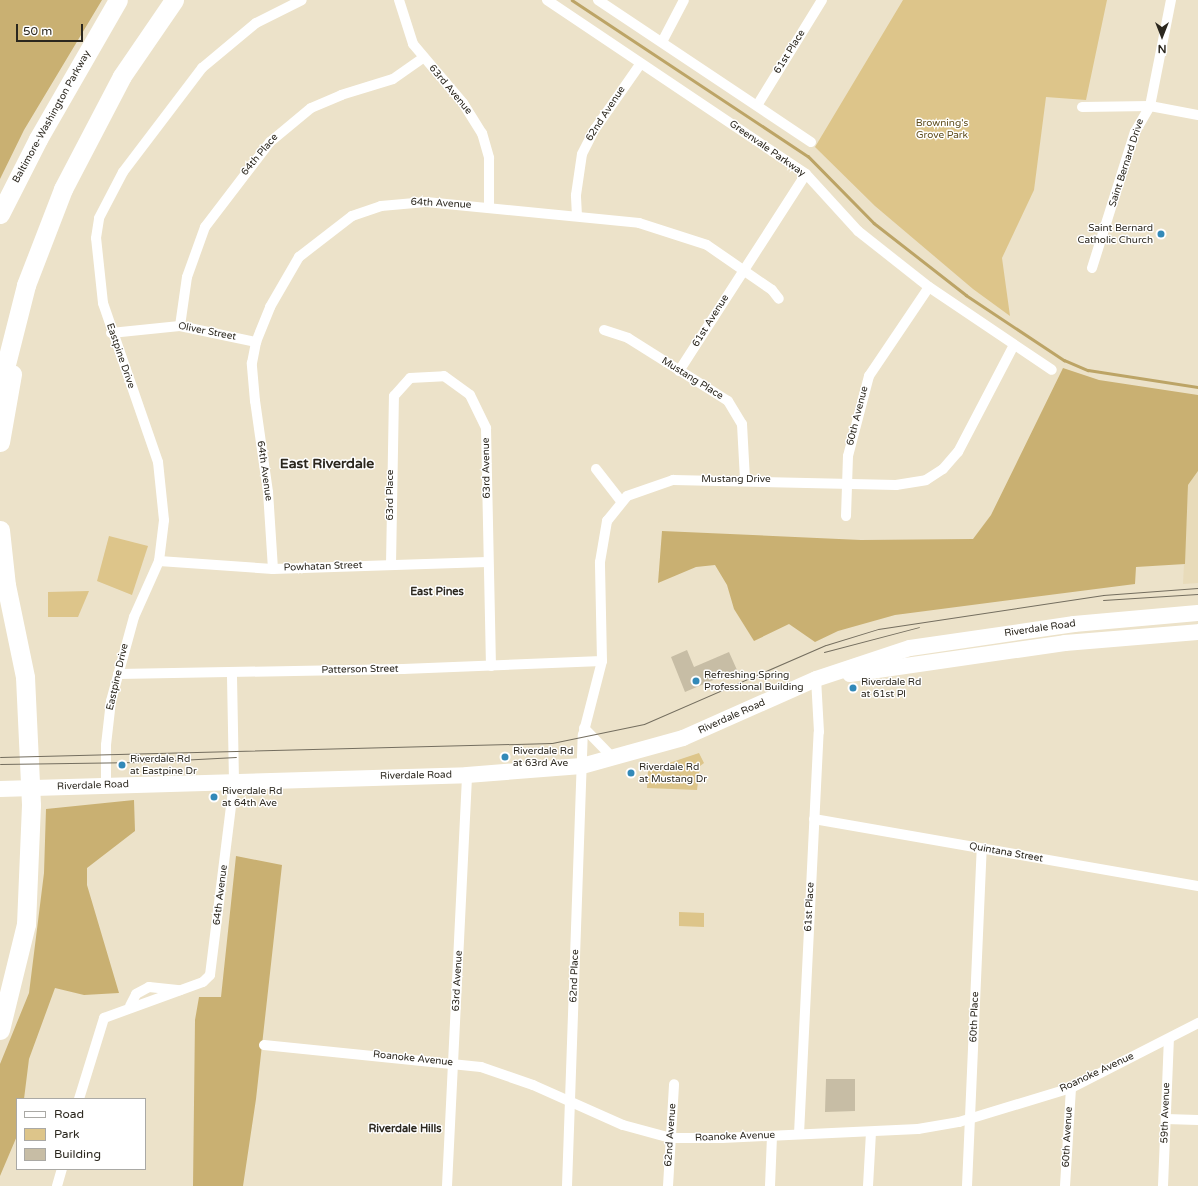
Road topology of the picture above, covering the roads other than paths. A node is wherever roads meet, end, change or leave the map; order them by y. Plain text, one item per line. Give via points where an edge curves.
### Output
1 (118, 0) edge
2 (174, 0) edge
3 (302, 0) edge
4 (399, 0) edge
5 (547, 0) edge
6 (598, 0) edge
7 (684, 0) edge
8 (822, 0) edge
9 (1171, 0) edge
10 (662, 42) junction
11 (423, 58) junction
12 (641, 63) junction
13 (758, 104) junction
14 (1150, 106) junction
15 (1082, 107) dead end
16 (1198, 115) edge
17 (812, 142) dead end
18 (806, 174) junction
19 (489, 207) junction
20 (0, 214) edge
21 (577, 216) junction
22 (43, 236) junction
23 (1092, 268) dead end
24 (743, 270) junction
25 (929, 287) junction
26 (779, 299) dead end
27 (180, 326) junction
28 (604, 330) dead end
29 (111, 332) junction
30 (256, 342) junction
31 (1014, 345) junction
32 (1052, 370) dead end
33 (679, 371) junction
34 (0, 388) edge
35 (392, 424) joint
36 (0, 442) edge
37 (596, 469) dead end
38 (745, 479) junction
39 (846, 482) junction
40 (621, 501) junction
41 (846, 516) dead end
42 (0, 530) edge
43 (159, 561) junction
44 (487, 562) junction
45 (391, 565) junction
46 (273, 569) junction
47 (1198, 613) edge
48 (1198, 632) edge
49 (602, 660) junction
50 (491, 666) junction
51 (118, 674) junction
52 (232, 674) junction
53 (816, 679) junction
54 (584, 728) junction
55 (614, 759) junction
56 (582, 766) junction
57 (467, 775) junction
58 (234, 781) junction
59 (106, 785) junction
60 (0, 789) edge
61 (31, 789) junction
62 (814, 819) junction
63 (982, 849) junction
64 (1198, 886) edge
65 (1198, 1022) edge
66 (0, 1030) edge
67 (1169, 1039) junction
68 (264, 1045) dead end
69 (454, 1064) junction
70 (674, 1084) dead end
71 (1071, 1088) junction
72 (79, 1098) edge
73 (570, 1103) junction
74 (971, 1119) junction
75 (1166, 1119) junction
76 (1198, 1120) edge
77 (871, 1132) junction
78 (799, 1134) junction
79 (772, 1136) junction
80 (671, 1138) junction
81 (62, 1170) edge
82 (57, 1186) edge
83 (447, 1186) edge
84 (567, 1186) edge
85 (668, 1186) edge
86 (770, 1186) edge
87 (868, 1186) edge
88 (967, 1186) edge
89 (1065, 1186) edge
90 (1163, 1186) edge

1 - 20 highway, Baltimore-Washington Parkway via 38,139
2 - 22 highway via 102,113 63,188
3 - 29 street, Eastpine Drive via 256,23 202,68 107,200 96,238 100,282
4 - 11 street, 63rd Avenue via 413,44
5 - 12 street, Greenvale Parkway
6 - 10 street
7 - 10 street
8 - 13 street, 61st Place
9 - 14 street
10 - 13 street
11 - 19 street, 63rd Avenue via 463,104 482,133 489,158
11 - 27 street, 64th Place via 393,79 341,95 310,108 270,142 205,227 187,277
12 - 18 street, Greenvale Parkway
12 - 21 street, 62nd Avenue via 595,129 582,154 576,195
13 - 17 street
14 - 15 street
14 - 16 street
14 - 23 street, Saint Bernard Drive via 1135,132
18 - 24 street, 61st Avenue
18 - 25 street, Greenvale Parkway via 858,231
19 - 21 street, 64th Avenue
19 - 30 street, 64th Avenue via 411,202 381,206 352,216 299,257 270,307
21 - 24 street, 64th Avenue via 639,223 683,236 707,245
22 - 34 highway via 12,335
22 - 36 highway
24 - 26 street
24 - 33 street, 61st Avenue
25 - 31 street, Greenvale Parkway
25 - 39 street, 60th Avenue via 869,376 852,433
27 - 29 street, Oliver Street
27 - 30 street, Oliver Street
28 - 33 street, Mustang Place via 628,338
29 - 43 street, Eastpine Drive via 158,462 164,520
30 - 46 street, 64th Avenue via 252,363 268,492
31 - 32 street, Greenvale Parkway
31 - 39 street, Mustang Drive via 958,452 943,469 915,483
33 - 38 street, Mustang Place via 713,390 739,416 744,433
35 - 44 street, 63rd Avenue via 397,391 410,378 421,375 453,380 478,405 488,441
35 - 45 street, 63rd Place
37 - 40 street
38 - 39 street, Mustang Drive
38 - 40 street, Mustang Drive via 660,482
39 - 41 street, 60th Avenue
40 - 49 street, Mustang Drive via 607,521 601,544
42 - 61 highway via 6,585 25,677
43 - 46 street, Powhatan Street
43 - 51 street, Eastpine Drive via 134,617
44 - 45 street, Powhatan Street
44 - 50 street, 63rd Avenue
45 - 46 street, Powhatan Street
47 - 53 main road, Riverdale Road via 1074,624 910,648
48 - 53 main road, Riverdale Road via 1065,643
49 - 50 street, Patterson Street
49 - 54 street, Mustang Drive
50 - 52 street, Patterson Street
51 - 52 street, Patterson Street
51 - 59 street, Eastpine Drive via 108,718
52 - 58 street, 64th Avenue
53 - 55 main road, Riverdale Road via 699,732
53 - 62 street, 61st Place via 820,732
54 - 55 street
54 - 56 street, Mustang Drive
55 - 56 main road, Riverdale Road
56 - 57 main road, Riverdale Road
56 - 73 street, 62nd Place
57 - 58 main road, Riverdale Road
57 - 69 street, 63rd Avenue
58 - 59 main road, Riverdale Road
58 - 72 street, 64th Avenue via 210,975 203,982 181,990 149,988 136,994 130,1006 114,1012 100,1023
59 - 61 main road, Riverdale Road
60 - 61 main road, Riverdale Road
61 - 66 highway via 31,868 26,924
62 - 63 street, Quintana Street
62 - 78 street, 61st Place
63 - 64 street, Quintana Street
63 - 74 street, 60th Place
65 - 67 street, Roanoke Avenue
67 - 71 street, Roanoke Avenue
67 - 75 street, 59th Avenue
68 - 69 street, Roanoke Avenue
69 - 73 street, Roanoke Avenue via 501,1073
69 - 83 street, 63rd Avenue
70 - 80 street, 62nd Avenue
71 - 74 street, Roanoke Avenue
71 - 89 street, 60th Avenue
73 - 80 street, Roanoke Avenue via 623,1125
73 - 84 street, 62nd Place
74 - 77 street, Roanoke Avenue via 938,1127
74 - 88 street, 60th Place
75 - 76 street
75 - 90 street, 59th Avenue
77 - 78 street, Roanoke Avenue
77 - 87 street
78 - 79 street, Roanoke Avenue
79 - 80 street, Roanoke Avenue
79 - 86 street
80 - 85 street, 62nd Avenue
81 - 82 street

